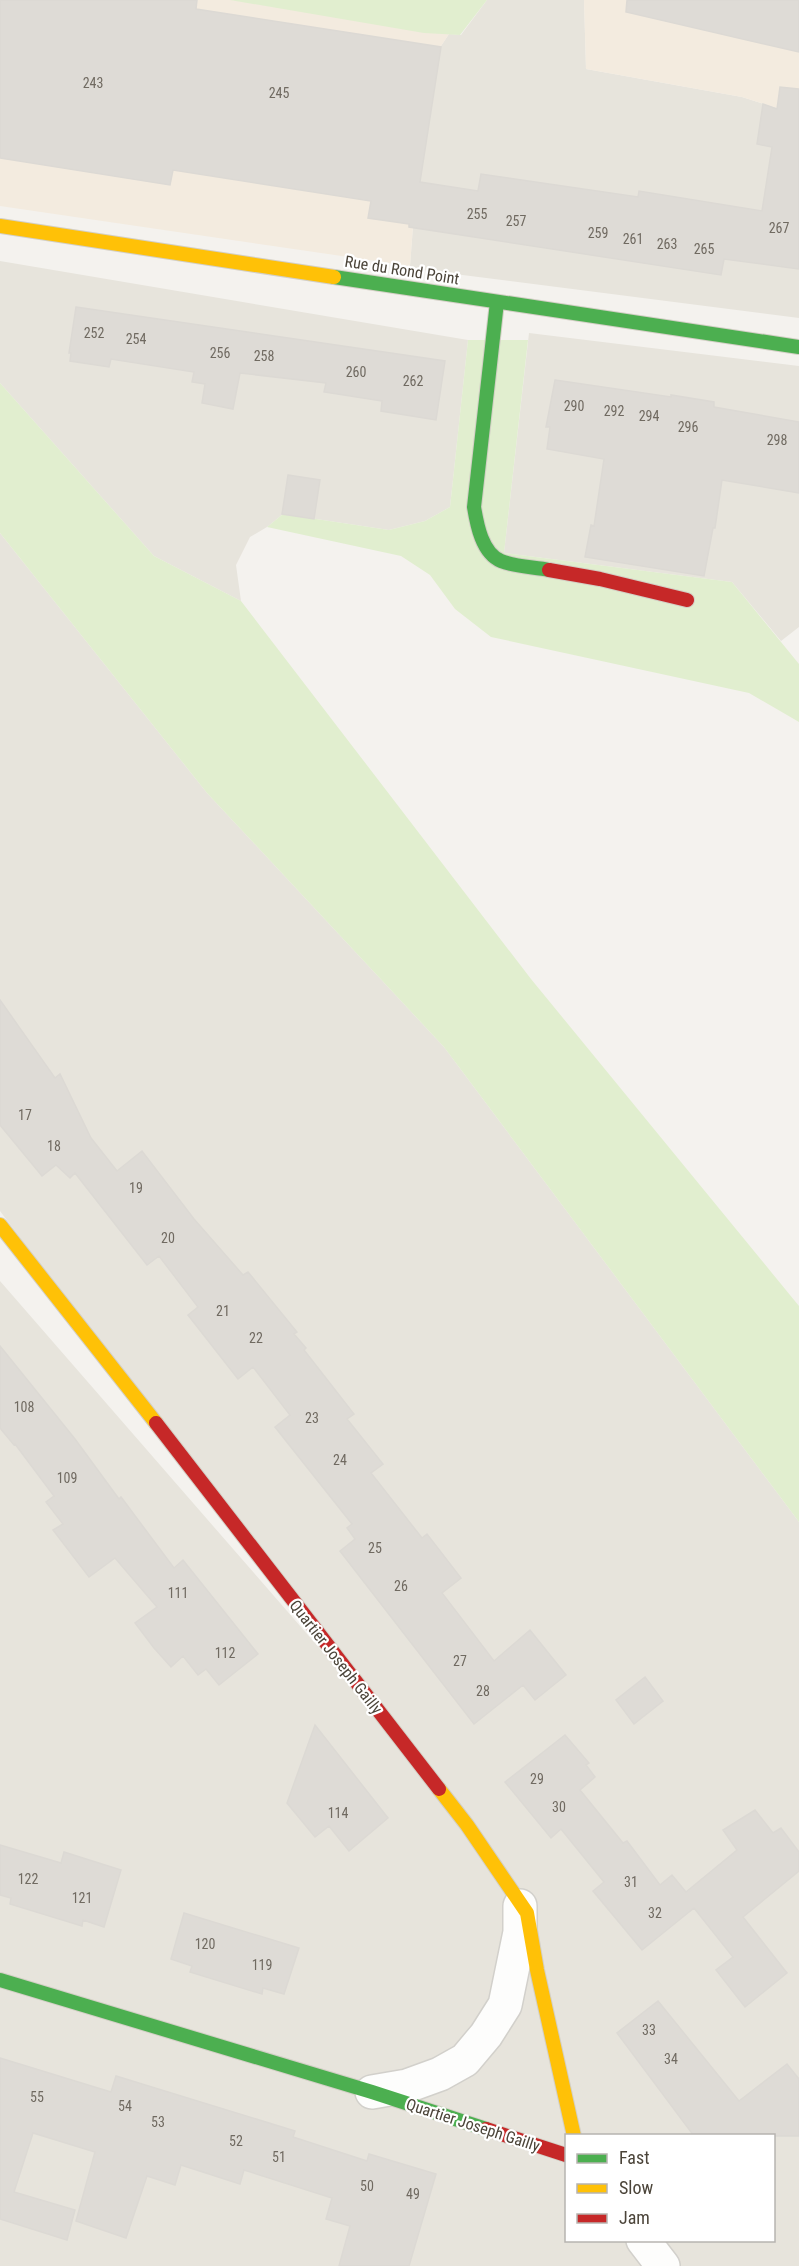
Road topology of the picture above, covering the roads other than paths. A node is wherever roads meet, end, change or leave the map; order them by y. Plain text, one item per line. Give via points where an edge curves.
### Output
1 (0, 226) edge
2 (497, 302) junction
3 (799, 347) edge
4 (687, 600) dead end
5 (0, 1225) edge
6 (520, 1901) junction
7 (0, 1980) edge
8 (372, 2092) junction
9 (574, 2134) edge
10 (565, 2154) edge
11 (644, 2242) edge
12 (663, 2266) edge

1 - 2 street, Rue du Rond Point
2 - 3 street, Rue du Rond Point
2 - 4 street via 474,507 487,548 500,561
5 - 6 street, Quartier Joseph Gailly via 459,1816
6 - 8 street via 520,1932 506,2005 486,2035 465,2060 440,2074 407,2086
6 - 9 street, Quartier Joseph Gailly via 527,1913
7 - 8 street, Quartier Joseph Gailly
8 - 10 street, Quartier Joseph Gailly
11 - 12 street

